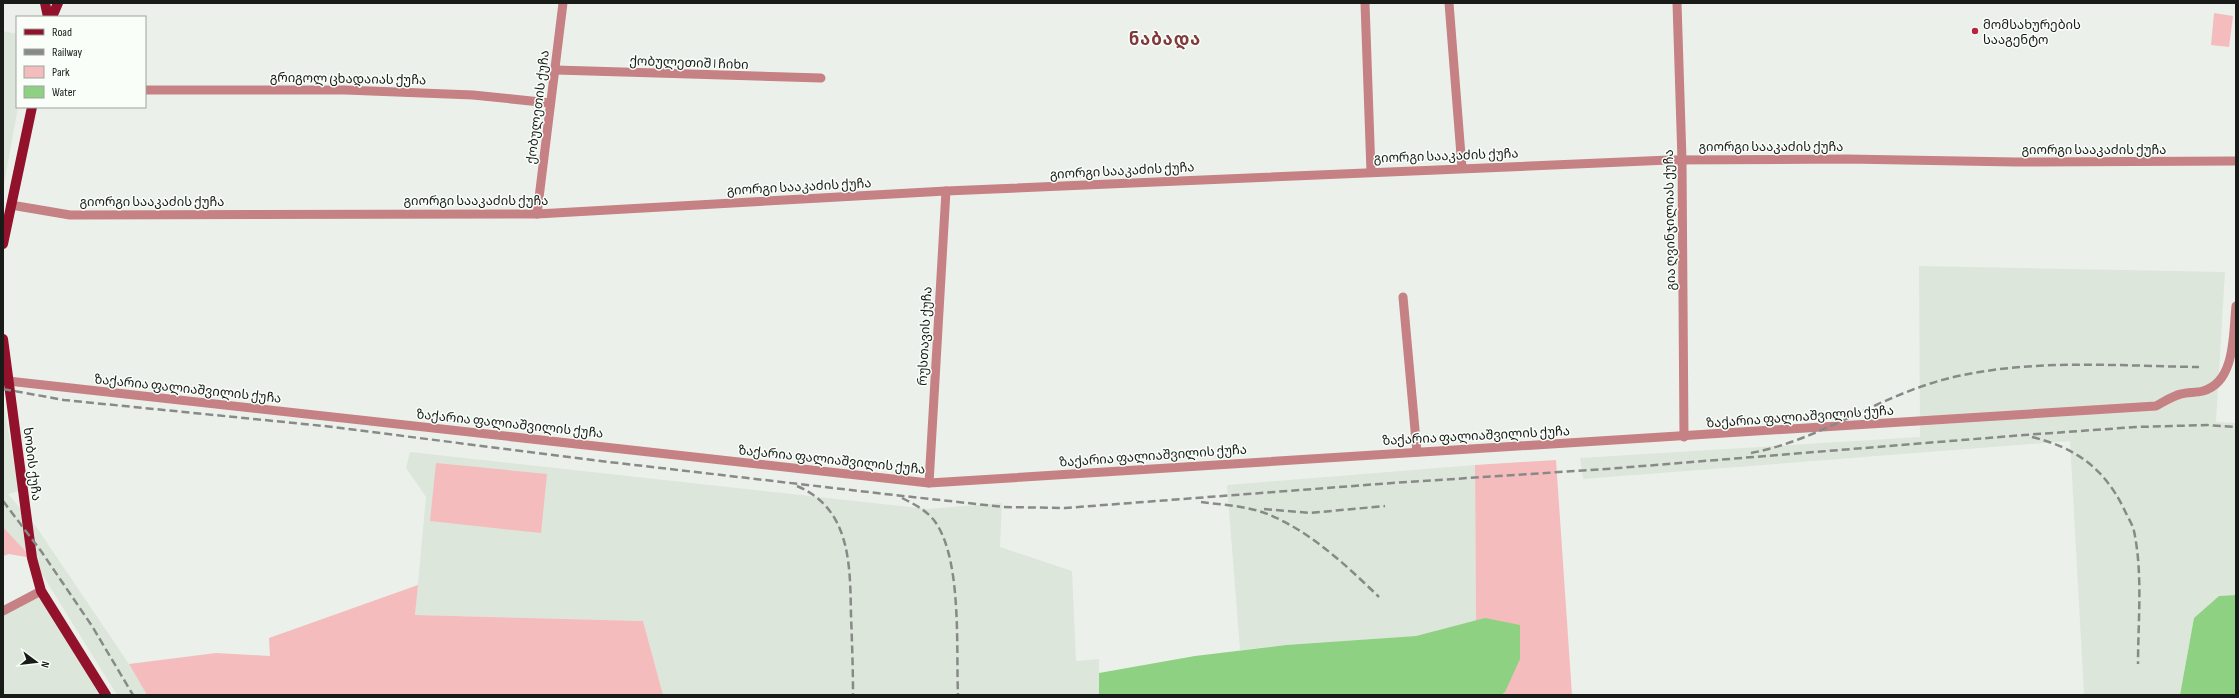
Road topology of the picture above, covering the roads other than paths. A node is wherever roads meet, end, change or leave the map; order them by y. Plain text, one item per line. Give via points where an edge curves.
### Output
1 (45, 3) edge
2 (58, 3) edge
3 (563, 3) edge
4 (1365, 3) edge
5 (1449, 3) edge
6 (1677, 3) edge
7 (48, 16) edge
8 (52, 16) edge
9 (556, 70) junction
10 (821, 78) dead end
11 (146, 90) edge
12 (550, 103) junction
13 (32, 108) edge
14 (1682, 160) junction
15 (2236, 161) edge
16 (1462, 168) junction
17 (1371, 172) junction
18 (946, 191) junction
19 (11, 205) junction
20 (537, 214) junction
21 (3, 244) edge
22 (1403, 297) dead end
23 (2236, 306) edge
24 (3, 339) edge
25 (8, 382) junction
26 (1684, 437) junction
27 (1416, 452) junction
28 (929, 483) junction
29 (41, 591) junction
30 (3, 611) edge
31 (106, 695) edge

1 - 7 main road
2 - 8 main road
3 - 9 street, ქობულეთის ქუჩა
4 - 17 street
5 - 16 street
6 - 14 street, გია ღვინჯილიას ქუჩა
9 - 10 street, ქობულეთიშ I ჩიხი
9 - 12 street, ქობულეთის ქუჩა
11 - 12 street, გრიგოლ ცხადაიას ქუჩა via 345,90 473,95
12 - 20 street, ქობულეთის ქუჩა
13 - 19 main road
14 - 15 street, გიორგი სააკაძის ქუჩა
14 - 16 street, გიორგი სააკაძის ქუჩა
14 - 26 street, გია ღვინჯილიას ქუჩა
16 - 17 street, გიორგი სააკაძის ქუჩა
17 - 18 street, გიორგი სააკაძის ქუჩა
18 - 20 street, გიორგი სააკაძის ქუჩა
18 - 28 street, რუსთავის ქუჩა
19 - 20 street, გიორგი სააკაძის ქუჩა via 70,215
19 - 21 main road
22 - 27 street
23 - 26 street, ზაქარია ფალიაშვილის ქუჩა via 2231,353 2221,378 2203,391 2181,394 2156,406
24 - 25 main road, ხობის ქუჩა
25 - 28 street, ზაქარია ფალიაშვილის ქუჩა
25 - 29 main road, ხობის ქუჩა via 32,558
26 - 27 street, ზაქარია ფალიაშვილის ქუჩა
27 - 28 street, ზაქარია ფალიაშვილის ქუჩა
29 - 30 street
29 - 31 main road, ხობის ქუჩა

